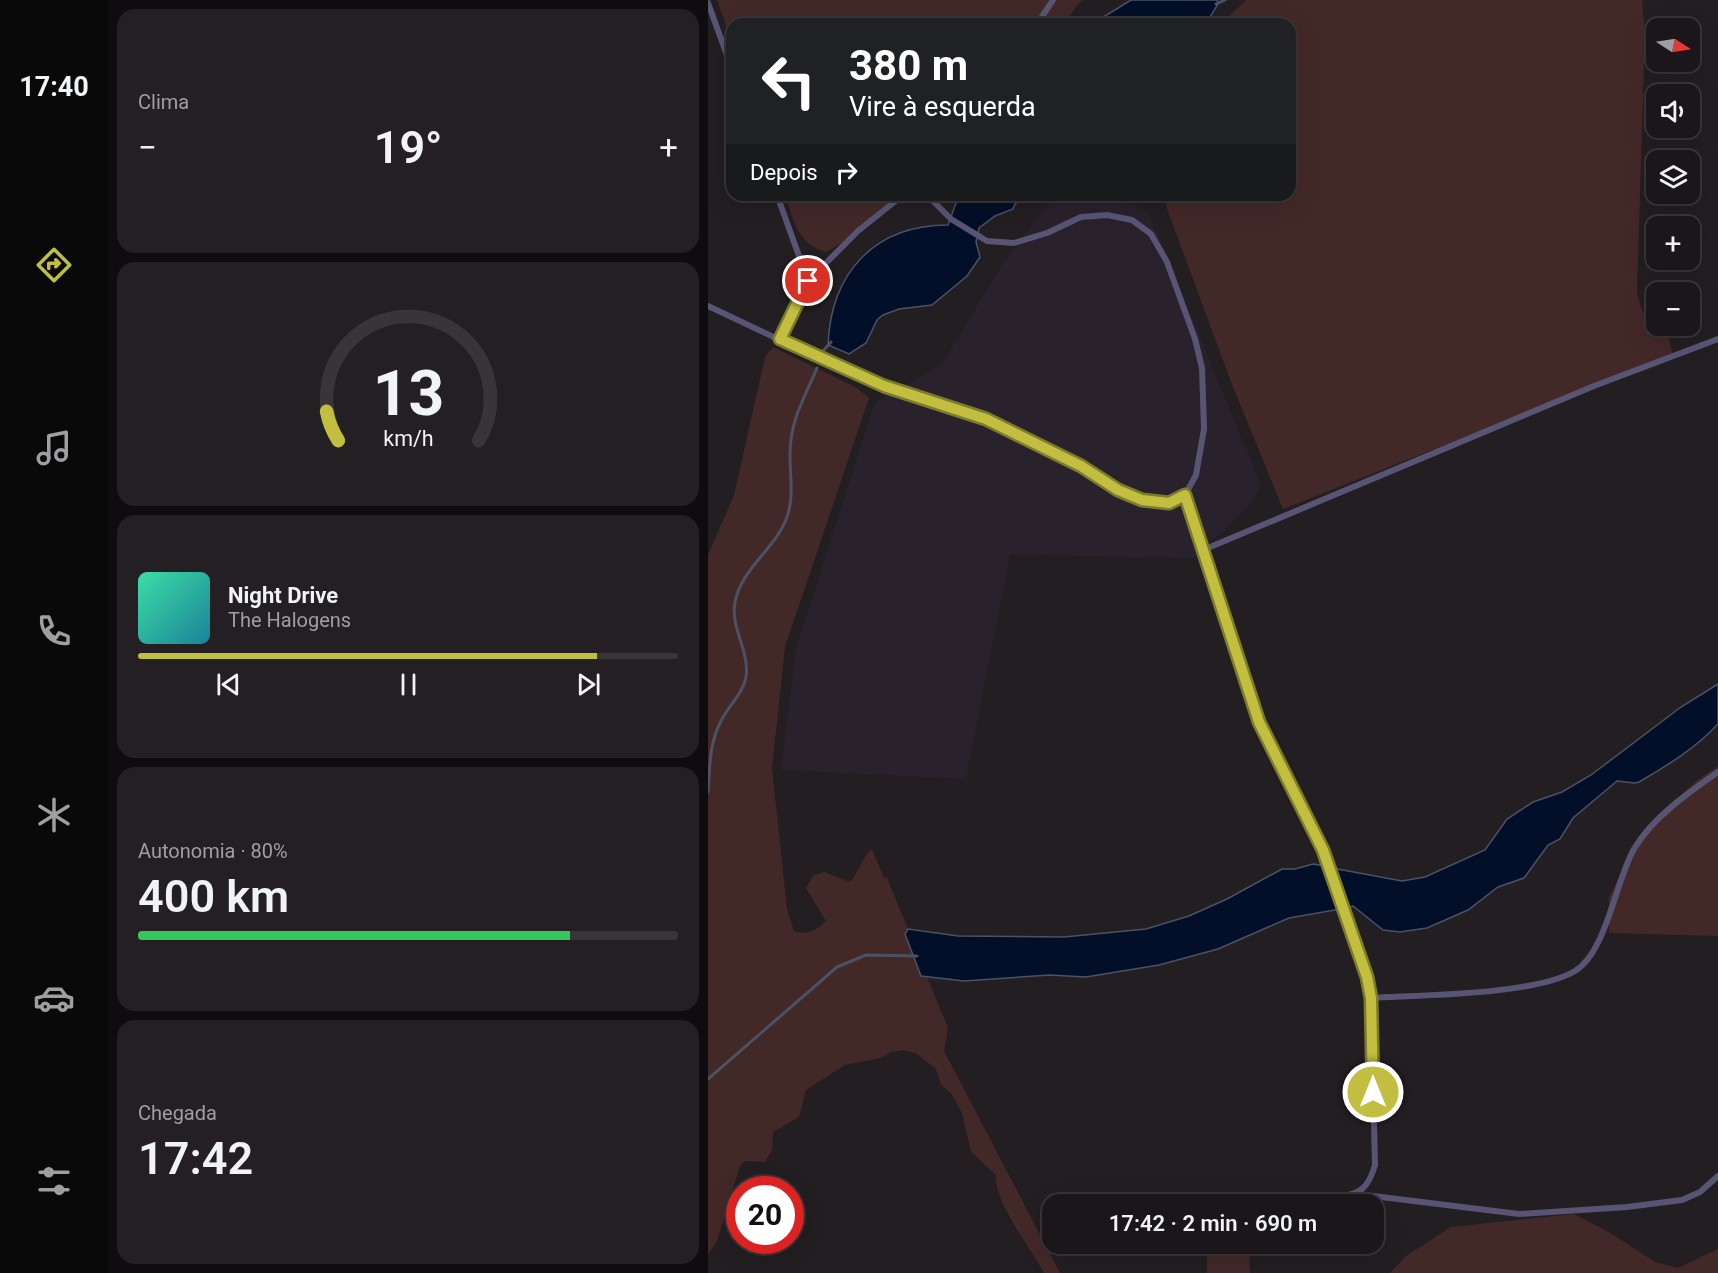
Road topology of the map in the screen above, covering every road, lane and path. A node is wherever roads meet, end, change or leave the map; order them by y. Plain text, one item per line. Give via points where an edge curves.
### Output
1 (1053, 0) edge
2 (708, 3) edge
3 (1040, 18) edge
4 (726, 52) edge
5 (779, 201) edge
6 (896, 201) edge
7 (933, 201) edge
8 (808, 281) junction
9 (708, 306) edge
10 (780, 339) junction
11 (1718, 339) edge
12 (1185, 495) junction
13 (1203, 550) junction
14 (1718, 772) edge
15 (1371, 998) junction
16 (1718, 1176) edge
17 (1357, 1194) edge
18 (1384, 1197) edge

1 - 3 lane
2 - 4 lane
5 - 8 lane
6 - 8 lane via 858,231
7 - 12 lane via 951,219 987,241 1014,243 1081,217 1107,215 1132,220 1151,234 1167,262 1202,368 1204,429 1196,474
8 - 10 lane
9 - 10 lane
10 - 12 lane via 884,386 986,419 1142,500 1169,503
11 - 13 lane via 1594,386
12 - 13 lane
13 - 15 lane via 1259,722 1323,850
14 - 15 lane via 1663,816 1634,849 1599,939 1575,971 1532,985
15 - 17 lane via 1376,1165 1370,1181
16 - 18 lane via 1700,1192 1682,1200 1519,1214

